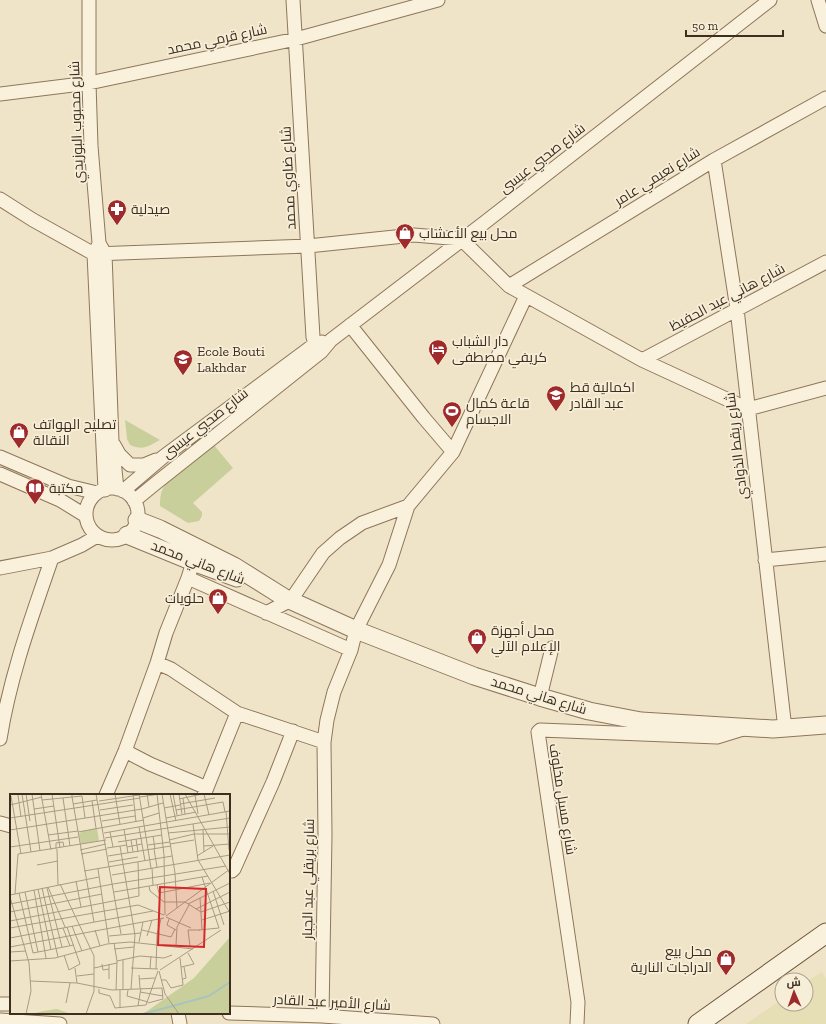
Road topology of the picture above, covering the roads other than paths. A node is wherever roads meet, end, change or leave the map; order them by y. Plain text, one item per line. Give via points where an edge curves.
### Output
1 (90, 0) edge
2 (293, 0) edge
3 (438, 0) edge
4 (770, 0) edge
5 (818, 0) edge
6 (826, 26) edge
7 (296, 39) junction
8 (89, 83) junction
9 (0, 94) edge
10 (826, 98) edge
11 (714, 160) junction
12 (0, 199) edge
13 (461, 239) junction
14 (308, 246) junction
15 (99, 250) junction
16 (826, 262) edge
17 (509, 286) junction
18 (526, 296) junction
19 (737, 309) junction
20 (350, 325) junction
21 (318, 348) junction
22 (642, 360) junction
23 (826, 388) edge
24 (748, 409) junction
25 (112, 441) junction
26 (453, 452) junction
27 (0, 457) edge
28 (163, 457) junction
29 (0, 474) edge
30 (111, 491) junction
31 (134, 501) junction
32 (408, 506) junction
33 (86, 516) junction
34 (137, 520) junction
35 (127, 535) junction
36 (97, 536) junction
37 (826, 554) edge
38 (52, 558) junction
39 (765, 560) junction
40 (0, 568) edge
41 (190, 570) junction
42 (269, 588) junction
43 (291, 600) junction
44 (266, 612) junction
45 (356, 630) junction
46 (552, 648) dead end
47 (351, 650) junction
48 (157, 663) junction
49 (540, 697) junction
50 (236, 713) junction
51 (826, 725) edge
52 (746, 727) junction
53 (785, 729) junction
54 (293, 731) junction
55 (0, 739) edge
56 (324, 742) junction
57 (125, 751) junction
58 (206, 791) edge
59 (106, 794) edge
60 (0, 823) edge
61 (10, 826) edge
62 (230, 870) edge
63 (826, 933) edge
64 (230, 1013) edge
65 (178, 1014) edge
66 (322, 1016) junction
67 (0, 1020) edge
68 (60, 1024) edge
69 (180, 1024) edge
70 (433, 1024) edge
71 (577, 1024) edge
72 (698, 1024) edge

1 - 8 street, شارع محبوب البوزيدي
2 - 7 street, شارع ضاوي محمد
3 - 7 street, شارع قرمي محمد
4 - 13 street, شارع صحبي عيسى
5 - 6 street
7 - 8 street, شارع قرمي محمد
7 - 14 street, شارع ضاوي محمد
8 - 9 street, شارع قرمي محمد
8 - 15 street, شارع محبوب البوزيدي
10 - 11 street, شارع نعيمي عامر
11 - 17 street, شارع نعيمي عامر
11 - 19 street, شارع ريقط الذوادي
12 - 15 street via 33,220
13 - 14 street via 414,235
13 - 17 street
13 - 20 street, شارع صحبي عيسى
14 - 15 street
14 - 21 street, شارع ضاوي محمد via 313,337
15 - 25 street
15 - 30 street
16 - 19 street, شارع هاني عبد الحفيظ
17 - 18 street
18 - 22 street
18 - 26 street
19 - 22 street, شارع هاني عبد الحفيظ
19 - 24 street, شارع ريقط الذوادي
20 - 21 street, شارع صحبي عيسى
20 - 26 street
21 - 28 street, شارع صحبي عيسى
21 - 31 street, شارع صحبي عيسى
22 - 24 street
23 - 24 street
24 - 39 street, شارع ريقط الذوادي
25 - 28 street, شارع صحبي عيسى via 119,454 130,465 144,465
25 - 30 street
26 - 32 street
27 - 30 street via 68,486
28 - 30 street, شارع صحبي عيسى
29 - 33 street via 60,500
30 - 31 street via 129,495
30 - 33 street via 91,499
31 - 34 street via 138,510
32 - 43 street via 362,523 336,541 323,553
32 - 45 street, شارع بريقلي عبد الجبار via 389,565
33 - 36 street via 89,526
34 - 35 street
34 - 42 street, شارع هاني محمد via 234,566
35 - 36 street via 110,540
35 - 41 street, شارع هاني محمد
36 - 38 street
37 - 39 street
38 - 40 street
38 - 55 street via 22,646
39 - 53 street, شارع ريقط الذوادي
41 - 42 street, شارع هاني محمد
41 - 44 street
41 - 48 street
42 - 43 street, شارع هاني محمد
43 - 44 street
43 - 45 street, شارع هاني محمد
44 - 47 street
45 - 47 street, شارع بريقلي عبد الجبار
45 - 49 street, شارع هاني محمد via 474,676
46 - 49 street
47 - 56 street, شارع بريقلي عبد الجبار via 334,692 326,720
48 - 50 street via 171,669
48 - 57 street
49 - 52 street, شارع هاني محمد via 589,711 641,720
50 - 54 street
50 - 58 street
51 - 53 street, شارع هاني محمد
52 - 53 street, شارع هاني محمد
52 - 71 street, شارع مسبل مخلوف via 717,737 540,730 538,732 578,1002
54 - 56 street
54 - 62 street via 234,869
56 - 66 street, شارع بريقلي عبد الجبار
57 - 58 street
57 - 59 street
60 - 61 street
63 - 72 main road
64 - 66 street, شارع الأمير عبد القادر
65 - 69 street
66 - 70 street, شارع الأمير عبد القادر
67 - 68 street

